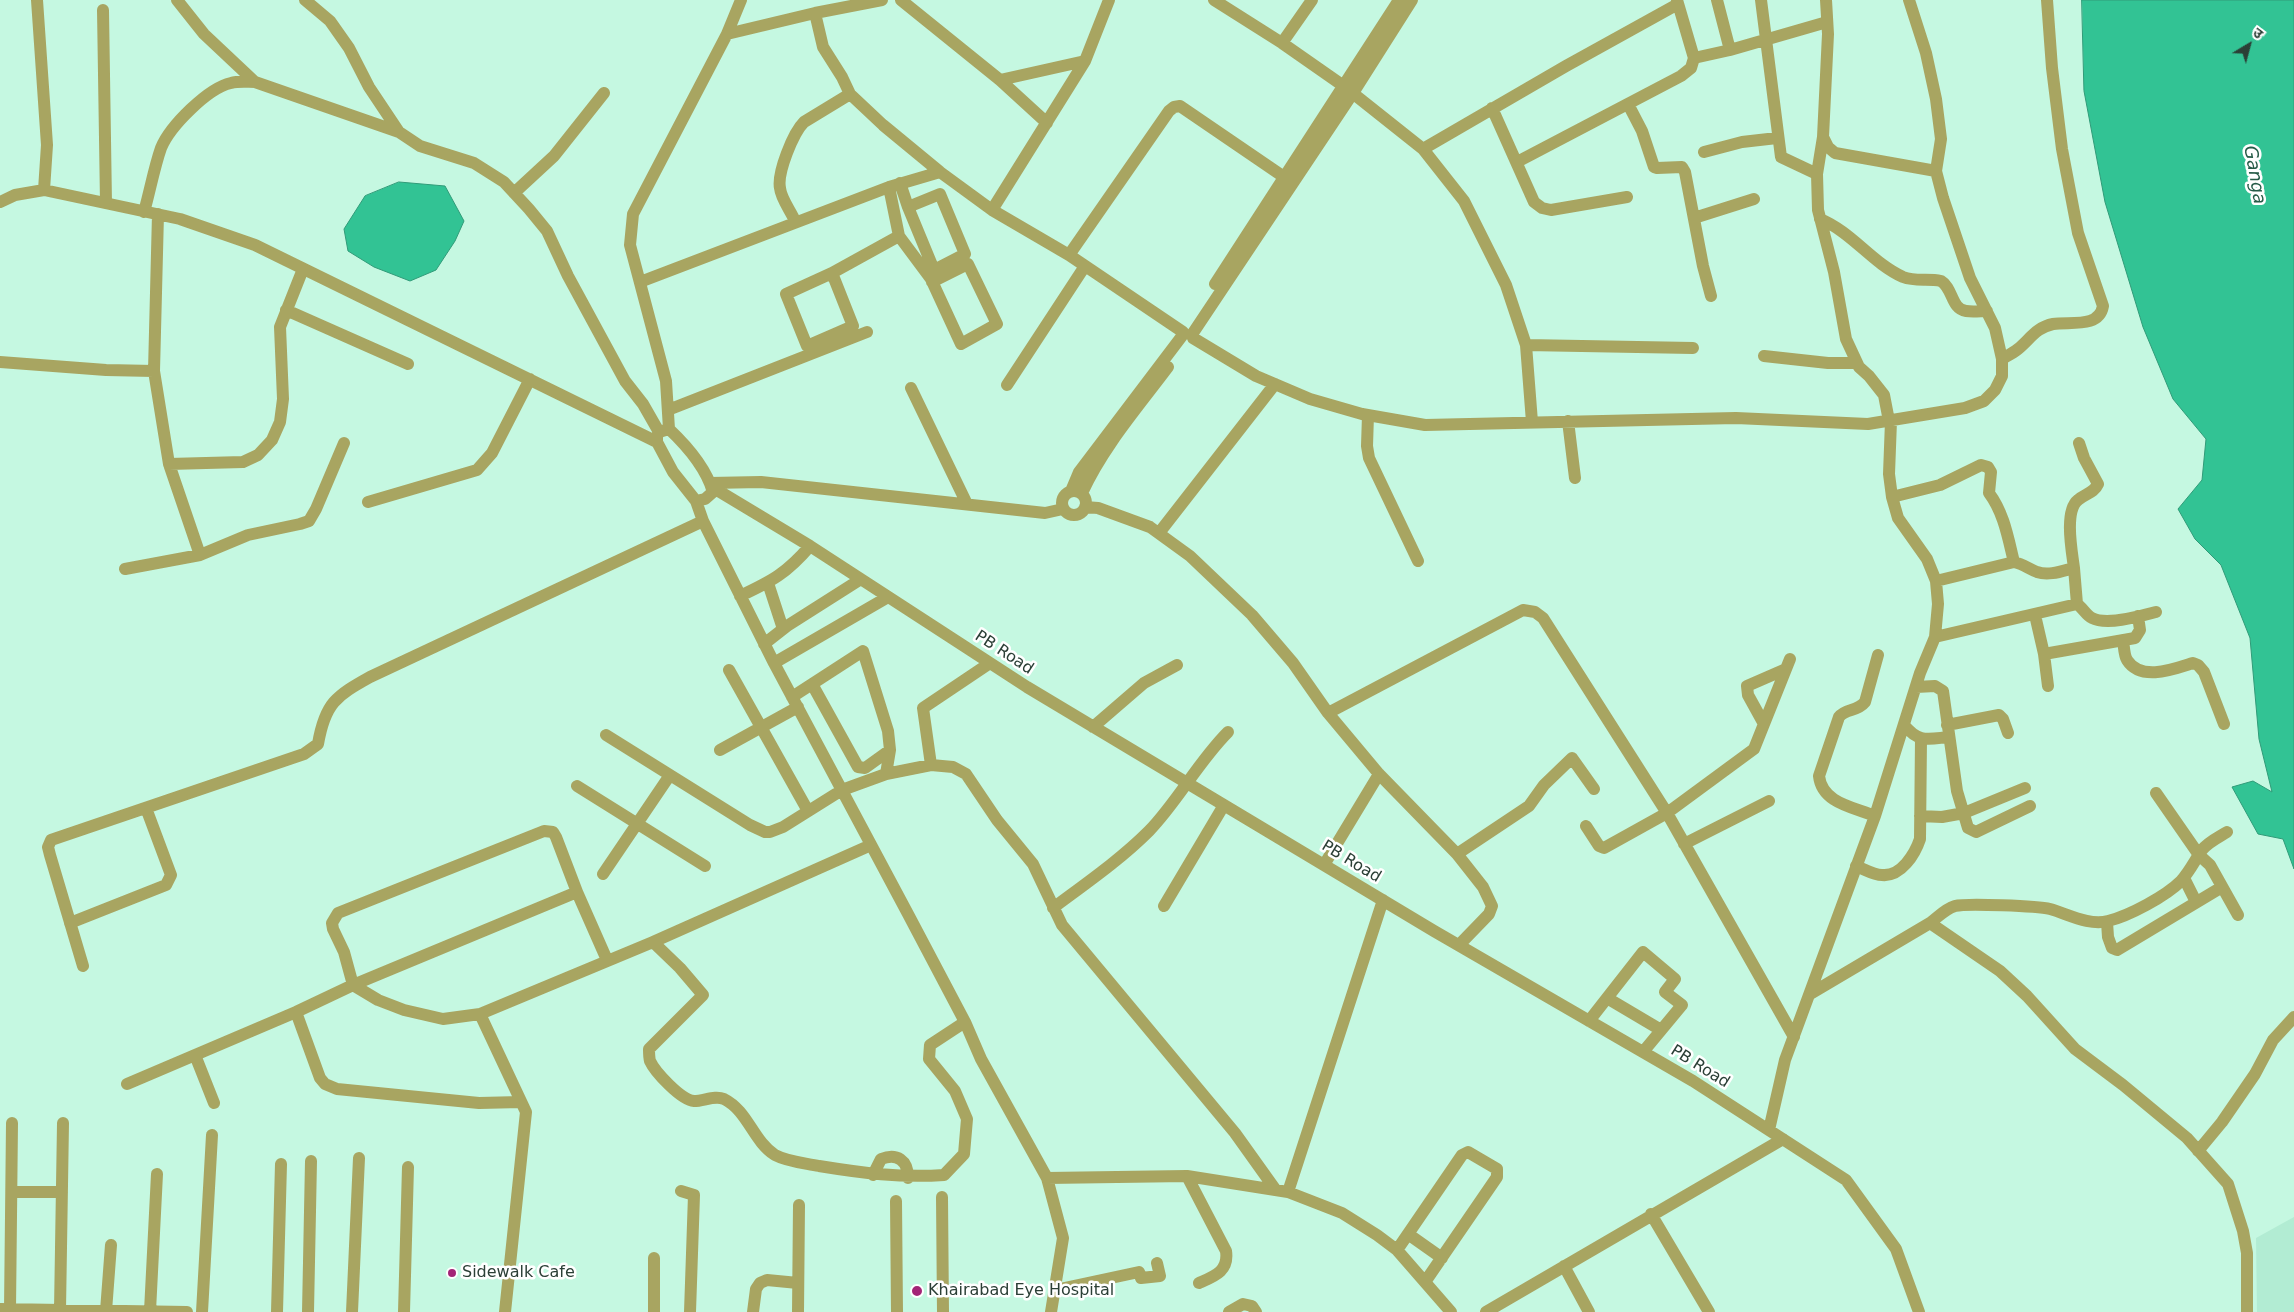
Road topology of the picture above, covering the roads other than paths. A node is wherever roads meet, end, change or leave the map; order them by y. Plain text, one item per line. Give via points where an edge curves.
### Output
1 (37, 0) edge
2 (177, 0) edge
3 (306, 0) edge
4 (741, 0) edge
5 (882, 0) edge
6 (901, 0) edge
7 (1109, 0) edge
8 (1214, 0) edge
9 (1312, 0) edge
10 (1399, 0) edge
11 (1412, 0) edge
12 (1717, 0) edge
13 (1761, 0) edge
14 (1826, 0) edge
15 (1909, 0) edge
16 (2048, 0) edge
17 (1678, 2) edge
18 (1234, 5) edge
19 (103, 10) dead end
20 (815, 13) junction
21 (1827, 22) junction
22 (727, 34) junction
23 (1767, 40) junction
24 (1282, 43) junction
25 (1730, 50) junction
26 (1694, 58) junction
27 (1084, 61) junction
28 (1000, 80) junction
29 (255, 82) junction
30 (1349, 90) junction
31 (604, 93) dead end
32 (850, 94) junction
33 (1628, 104) junction
34 (1492, 108) junction
35 (1047, 123) junction
36 (399, 132) junction
37 (1823, 137) junction
38 (1777, 138) junction
39 (1423, 150) junction
40 (1704, 152) dead end
41 (1517, 162) junction
42 (940, 172) junction
43 (1936, 172) junction
44 (1817, 174) junction
45 (1284, 176) junction
46 (894, 185) junction
47 (44, 190) junction
48 (514, 193) junction
49 (1627, 197) dead end
50 (1754, 199) dead end
51 (0, 202) edge
52 (106, 202) junction
53 (908, 207) junction
54 (992, 210) junction
55 (144, 212) junction
56 (158, 214) junction
57 (1694, 218) junction
58 (1820, 219) junction
59 (795, 221) junction
60 (899, 236) junction
61 (1069, 255) junction
62 (1085, 266) junction
63 (303, 269) junction
64 (832, 273) junction
65 (640, 282) junction
66 (932, 282) junction
67 (1711, 296) dead end
68 (286, 310) junction
69 (1987, 311) junction
70 (867, 332) dead end
71 (1188, 335) junction
72 (1526, 345) junction
73 (1693, 348) dead end
74 (1764, 356) dead end
75 (2002, 359) junction
76 (0, 362) edge
77 (1857, 363) junction
78 (408, 364) dead end
79 (154, 371) junction
80 (530, 379) junction
81 (1007, 384) dead end
82 (1275, 384) junction
83 (911, 388) dead end
84 (668, 410) junction
85 (1368, 415) junction
86 (1568, 421) junction
87 (1890, 421) junction
88 (1532, 422) junction
89 (662, 434) junction
90 (344, 443) dead end
91 (2079, 443) dead end
92 (169, 464) junction
93 (1574, 478) dead end
94 (711, 485) junction
95 (1076, 492) junction
96 (1892, 497) junction
97 (696, 501) junction
98 (368, 502) dead end
99 (968, 504) junction
100 (1085, 507) junction
101 (1063, 509) junction
102 (703, 521) junction
103 (1158, 533) junction
104 (810, 546) junction
105 (200, 555) junction
106 (1418, 561) dead end
107 (2014, 562) junction
108 (2074, 568) junction
109 (125, 570) dead end
110 (861, 579) junction
111 (1936, 581) junction
112 (768, 583) junction
113 (740, 596) junction
114 (888, 597) junction
115 (2078, 604) junction
116 (2156, 612) dead end
117 (2035, 615) junction
118 (2138, 616) junction
119 (783, 629) junction
120 (1935, 637) junction
121 (2123, 640) junction
122 (764, 644) junction
123 (2044, 654) junction
124 (1878, 655) dead end
125 (774, 663) junction
126 (990, 663) junction
127 (1177, 665) dead end
128 (729, 670) dead end
129 (812, 684) junction
130 (2048, 686) dead end
131 (1916, 687) junction
132 (795, 702) junction
133 (1328, 713) junction
134 (1764, 724) junction
135 (2224, 724) dead end
136 (1904, 725) junction
137 (761, 727) junction
138 (1093, 727) junction
139 (1948, 731) junction
140 (1228, 732) dead end
141 (2008, 734) dead end
142 (606, 735) dead end
143 (1921, 739) junction
144 (720, 750) dead end
145 (890, 750) junction
146 (931, 765) junction
147 (886, 774) junction
148 (1379, 774) junction
149 (670, 775) junction
150 (1187, 783) junction
151 (577, 786) dead end
152 (2025, 788) dead end
153 (1594, 789) dead end
154 (842, 790) junction
155 (2156, 792) dead end
156 (1769, 801) dead end
157 (1224, 805) junction
158 (2030, 806) dead end
159 (146, 808) junction
160 (808, 811) junction
161 (1667, 813) junction
162 (1964, 813) junction
163 (1875, 816) junction
164 (1920, 816) junction
165 (637, 824) junction
166 (1586, 826) dead end
167 (2227, 832) dead end
168 (1684, 844) junction
169 (871, 845) junction
170 (1457, 854) junction
171 (2199, 855) junction
172 (1324, 865) junction
173 (705, 866) dead end
174 (1856, 866) junction
175 (603, 874) dead end
176 (2184, 878) junction
177 (2222, 886) junction
178 (577, 892) junction
179 (1383, 900) junction
180 (2196, 902) junction
181 (1164, 906) dead end
182 (1053, 908) junction
183 (2238, 915) dead end
184 (70, 922) junction
185 (2107, 922) junction
186 (1930, 923) junction
187 (653, 942) junction
188 (1459, 945) junction
189 (607, 960) junction
190 (83, 966) dead end
191 (353, 985) junction
192 (1810, 994) junction
193 (1607, 998) junction
194 (296, 1012) junction
195 (480, 1014) junction
196 (2294, 1017) edge
197 (1590, 1021) junction
198 (965, 1022) junction
199 (1661, 1030) junction
200 (1794, 1037) junction
201 (1643, 1052) junction
202 (195, 1055) junction
203 (126, 1084) dead end
204 (521, 1102) junction
205 (214, 1103) dead end
206 (63, 1122) dead end
207 (12, 1123) dead end
208 (1769, 1130) junction
209 (212, 1135) dead end
210 (1783, 1139) junction
211 (2198, 1151) junction
212 (359, 1158) dead end
213 (311, 1161) dead end
214 (281, 1164) dead end
215 (408, 1167) dead end
216 (157, 1174) dead end
217 (873, 1175) junction
218 (1187, 1176) junction
219 (908, 1178) junction
220 (1047, 1178) junction
221 (1275, 1189) junction
222 (681, 1191) dead end
223 (12, 1192) junction
224 (62, 1192) junction
225 (1288, 1192) junction
226 (942, 1197) dead end
227 (896, 1201) dead end
228 (799, 1205) dead end
229 (1651, 1214) junction
230 (1408, 1234) junction
231 (111, 1244) dead end
232 (1397, 1250) junction
233 (654, 1258) dead end
234 (1442, 1258) junction
235 (1157, 1263) dead end
236 (1564, 1266) junction
237 (1425, 1282) junction
238 (798, 1283) junction
239 (1199, 1283) dead end
240 (1055, 1290) junction
241 (1500, 1308) edge
242 (5, 1309) edge
243 (60, 1310) junction
244 (106, 1311) junction
245 (150, 1311) edge
246 (187, 1312) edge
247 (202, 1312) edge
248 (277, 1312) edge
249 (308, 1312) edge
250 (352, 1312) edge
251 (404, 1312) edge
252 (505, 1312) edge
253 (654, 1312) edge
254 (690, 1312) edge
255 (753, 1312) edge
256 (798, 1312) edge
257 (897, 1312) edge
258 (943, 1312) edge
259 (1051, 1312) edge
260 (1229, 1312) edge
261 (1256, 1312) edge
262 (1451, 1312) edge
263 (1486, 1312) edge
264 (1589, 1312) edge
265 (1709, 1312) edge
266 (1918, 1312) edge
267 (2247, 1312) edge

1 - 47 street via 47,145
2 - 29 street via 204,34
3 - 36 street via 330,21
4 - 22 street
5 - 20 street
6 - 28 street
7 - 27 street
8 - 18 street
9 - 24 street
10 - 30 street
11 - 30 street
12 - 25 street
13 - 23 street
14 - 21 street
15 - 43 street via 1936,99 1941,139
16 - 75 street via 2062,149 2078,233 2103,306 2102,313 2095,319 2041,328
17 - 26 street
17 - 34 street
18 - 24 street
19 - 52 street
20 - 22 street
20 - 32 street via 822,48
21 - 23 street
21 - 37 street
22 - 65 street via 632,214 630,245
23 - 25 street
23 - 38 street
24 - 30 street
25 - 26 street
26 - 33 street via 1691,68 1681,76
27 - 28 street
27 - 35 street
28 - 35 street
29 - 36 street
29 - 55 street via 231,83 214,90 171,131 162,146
30 - 39 street
30 - 45 street
30 - 71 street
31 - 48 street via 554,156
32 - 42 street
32 - 59 street via 804,122 792,141 781,174 780,189
33 - 41 street
33 - 57 street via 1654,167 1682,167 1686,172
34 - 39 street
34 - 41 street
35 - 54 street
36 - 48 street via 420,146 474,164 504,182
37 - 43 street via 1834,153
37 - 44 street
38 - 40 street via 1742,142
38 - 44 street via 1781,157
39 - 72 street via 1464,202 1506,285
41 - 49 street via 1534,202 1542,208 1551,210
42 - 46 street
42 - 54 street
43 - 69 street via 1970,278
44 - 58 street
45 - 61 street via 1180,106 1174,107
45 - 71 street
46 - 53 street
46 - 59 street
46 - 60 street
47 - 51 street via 15,195
47 - 52 street
48 - 89 street via 547,231 625,382
50 - 57 street
52 - 55 street
53 - 53 street via 934,270 965,254 940,194
54 - 61 street
55 - 56 street
56 - 63 street via 255,246
56 - 79 street
57 - 67 street
58 - 69 street via 1895,273 1918,281 1941,281 1960,309
58 - 77 street via 1846,339
59 - 65 street
60 - 64 street
60 - 66 street
61 - 62 street
62 - 71 street
62 - 81 street
63 - 68 street
63 - 80 street
64 - 64 street via 853,326 807,346 786,294
65 - 84 street via 666,381
66 - 66 street via 961,344 997,324 968,264
68 - 78 street
68 - 92 street via 280,327 284,399 280,422 272,440 258,455 242,462
69 - 75 street via 1995,328
70 - 84 street
71 - 82 street
71 - 95 street via 1079,472
72 - 73 street
72 - 88 street
74 - 77 street
75 - 87 street via 2002,376 1984,401 1965,408
76 - 79 street
77 - 87 street via 1884,395
79 - 92 street
80 - 89 street
80 - 98 street via 492,453 477,470
82 - 85 street via 1310,399
82 - 103 street
83 - 99 street
84 - 89 street
85 - 88 street via 1425,425
85 - 106 street via 1366,446 1369,458
86 - 87 street via 1736,418 1868,424
86 - 88 street
86 - 93 street
87 - 96 street
89 - 94 street via 689,451
89 - 97 street via 673,472
90 - 105 street via 309,520 248,535
91 - 108 street via 2098,484 2091,493 2077,501 2070,512
92 - 105 street
94 - 97 street via 713,492
94 - 99 street via 762,482
94 - 104 street, PB Road
95 - 100 street via 1086,500
95 - 101 street via 1062,498
96 - 107 street via 1940,485 1981,465 1988,467 1991,472 1988,493 1997,504
96 - 111 street via 1898,518 1927,559
97 - 102 street
99 - 101 street via 1045,513
100 - 101 street via 1073,515
100 - 103 street via 1098,508
102 - 113 street
102 - 159 street via 342,692 324,716 318,744 304,754
103 - 133 street via 1190,556 1252,615 1293,663
104 - 110 street, PB Road
104 - 112 street via 795,564
105 - 109 street
107 - 108 street via 2048,574
107 - 111 street
108 - 115 street
110 - 114 street, PB Road
110 - 119 street
111 - 120 street
112 - 113 street
112 - 119 street
113 - 122 street
114 - 125 street
114 - 126 street, PB Road
115 - 117 street
115 - 118 street via 2096,620
116 - 118 street
117 - 120 street
117 - 123 street
118 - 121 street via 2139,634
119 - 122 street
120 - 131 street
121 - 123 street
121 - 135 street via 2126,658 2143,672 2193,663 2198,665 2204,672
122 - 125 street
123 - 130 street
124 - 163 street via 1865,702 1839,717 1819,776 1820,786 1834,800
125 - 132 street
126 - 138 street, PB Road
126 - 146 street via 923,708
127 - 138 street via 1144,683
128 - 137 street
129 - 132 street
129 - 145 street via 858,767 865,768
129 - 145 street via 863,650 888,731
131 - 136 street
131 - 139 street via 1935,686 1943,690
132 - 137 street
132 - 154 street
133 - 148 street
133 - 161 street via 1522,610 1535,612 1543,618
134 - 134 street via 1788,664 1747,686 1748,695
134 - 161 street via 1754,750
136 - 143 street
136 - 163 street
137 - 144 street
137 - 160 street
138 - 150 street, PB Road
139 - 141 street via 1999,714 2004,719
139 - 143 street
139 - 162 street via 1957,791
140 - 150 street
142 - 149 street
143 - 164 street
145 - 147 street
146 - 147 street
146 - 182 street via 953,767 966,774 997,820 1033,864
147 - 154 street
148 - 170 street
148 - 172 street
149 - 160 street via 750,826 765,832 783,827
149 - 165 street
150 - 157 street, PB Road
150 - 182 street via 1148,832
151 - 165 street
152 - 162 street
153 - 170 street via 1572,758 1544,785 1530,806
154 - 160 street
154 - 169 street
155 - 171 street
156 - 168 street
157 - 172 street, PB Road
157 - 181 street
158 - 162 street via 1976,832 1968,828
159 - 184 street via 171,875 169,881 166,885
159 - 184 street via 51,840 48,847
161 - 166 street via 1604,848 1599,846
161 - 168 street
162 - 164 street
163 - 174 street
164 - 174 street via 1920,839 1900,870 1881,876
165 - 173 street
165 - 175 street
167 - 171 street via 2203,848
168 - 200 street
169 - 187 street
169 - 198 street
170 - 188 street via 1483,886 1492,906 1489,914
171 - 176 street
171 - 177 street via 2210,865
172 - 179 street, PB Road
174 - 192 street
176 - 180 street
176 - 185 street via 2169,891
177 - 180 street
177 - 183 street
178 - 189 street
178 - 191 street
178 - 191 street via 554,832 544,831 338,913 333,929 344,952
179 - 188 street, PB Road
179 - 225 street
180 - 185 street via 2117,950 2112,948 2108,937
182 - 221 street via 1062,925 1235,1133
184 - 190 street
185 - 186 street via 2076,918 2048,908 1975,905 1956,906
186 - 192 street
186 - 211 street via 2000,971 2076,1049 2187,1138
187 - 189 street
187 - 217 street via 703,995 649,1049 650,1060 675,1090 695,1101 722,1098 738,1109 760,1142 775,1155 796,1162
188 - 197 street, PB Road
189 - 195 street
191 - 194 street
191 - 195 street via 404,1010 443,1019
192 - 200 street
193 - 197 street
193 - 199 street
193 - 199 street via 1643,952 1675,979 1665,992 1682,1006
194 - 202 street
194 - 204 street via 320,1078 337,1089 478,1103
195 - 204 street
196 - 211 street via 2273,1040 2255,1074
197 - 201 street, PB Road
198 - 219 street via 930,1045 928,1050 929,1059 955,1091 966,1119 964,1154 944,1176
198 - 220 street via 981,1059
199 - 201 street
200 - 208 street
201 - 208 street, PB Road
202 - 203 street
202 - 205 street
204 - 252 street via 526,1112
206 - 224 street
207 - 223 street
208 - 210 street, PB Road
209 - 247 street
210 - 229 street
210 - 266 street, PB Road via 1846,1180 1896,1249
211 - 267 street via 2228,1184 2236,1206 2247,1253
212 - 250 street
213 - 249 street
214 - 248 street
215 - 251 street
216 - 245 street
217 - 219 street
217 - 219 street via 881,1159 896,1156 908,1170
218 - 220 street
218 - 221 street
218 - 239 street via 1226,1251 1225,1267
220 - 240 street via 1063,1238
221 - 225 street
222 - 254 street via 694,1195
223 - 224 street
223 - 242 street
224 - 243 street
225 - 232 street via 1342,1213
226 - 258 street
227 - 257 street
228 - 238 street
229 - 236 street
229 - 265 street
230 - 232 street
230 - 234 street
230 - 234 street via 1466,1152 1497,1169 1497,1176
231 - 244 street
232 - 237 street
233 - 253 street
234 - 237 street
235 - 240 street via 1160,1276 1141,1278 1139,1272
236 - 241 street
236 - 264 street
237 - 262 street
238 - 255 street via 767,1280 760,1283
238 - 256 street
240 - 259 street
241 - 263 street
242 - 243 street
243 - 244 street
244 - 245 street
245 - 246 street
260 - 261 street via 1243,1304 1252,1306

